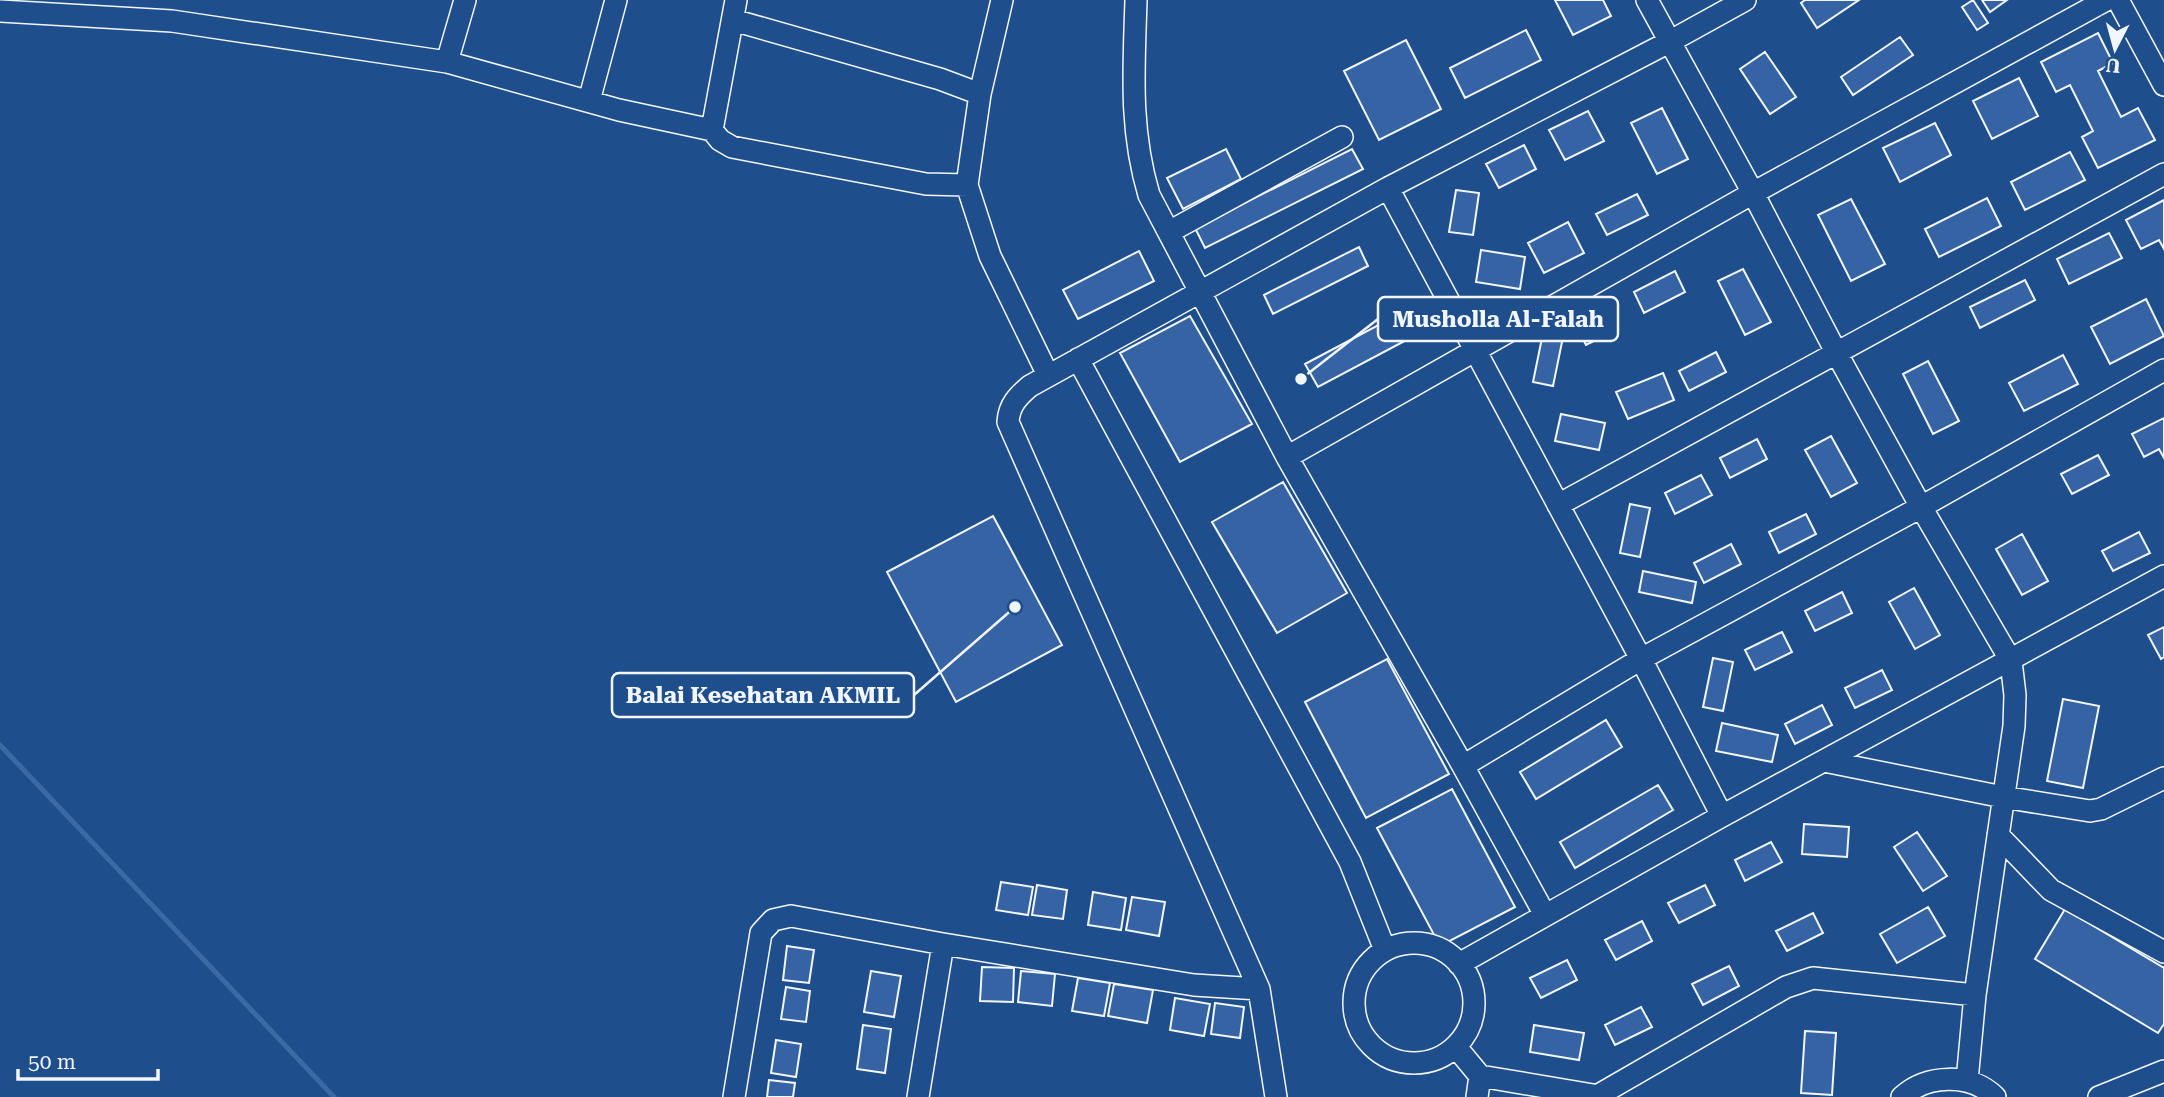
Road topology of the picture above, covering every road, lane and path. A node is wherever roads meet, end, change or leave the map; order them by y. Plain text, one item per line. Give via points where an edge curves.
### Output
1 (152, 0) edge
2 (465, 0) edge
3 (616, 0) edge
4 (1002, 0) edge
5 (1136, 0) edge
6 (1647, 0) edge
7 (1745, 0) edge
8 (2106, 0) edge
9 (2118, 0) edge
10 (735, 10) edge
11 (0, 11) edge
12 (172, 21) junction
13 (1669, 42) junction
14 (447, 62) junction
15 (2164, 85) edge
16 (980, 94) junction
17 (589, 101) junction
18 (712, 130) junction
19 (1342, 137) dead end
20 (2164, 174) edge
21 (960, 185) junction
22 (1388, 188) junction
23 (1753, 193) junction
24 (1169, 232) junction
25 (1200, 291) junction
26 (1474, 350) junction
27 (1836, 352) junction
28 (1078, 359) junction
29 (2164, 370) edge
30 (1032, 385) junction
31 (1287, 457) junction
32 (1558, 505) junction
33 (1921, 507) junction
34 (2164, 576) edge
35 (1641, 659) junction
36 (2011, 661) junction
37 (1824, 761) junction
38 (1463, 765) junction
39 (2164, 778) edge
40 (2003, 797) junction
41 (1722, 816) junction
42 (1998, 835) junction
43 (1545, 915) junction
44 (943, 944) junction
45 (1385, 950) junction
46 (2164, 952) edge
47 (1459, 964) junction
48 (1259, 989) junction
49 (1976, 995) junction
50 (1456, 1046) junction
51 (2164, 1070) edge
52 (1967, 1081) junction
53 (1478, 1086) edge
54 (1601, 1096) edge
55 (734, 1097) edge
56 (918, 1097) edge
57 (1276, 1097) edge
58 (1902, 1097) edge
59 (1995, 1097) edge
60 (2099, 1097) edge

1 - 12 street
2 - 14 street
3 - 17 street
4 - 16 street
5 - 24 street via 1133,110 1140,167
6 - 13 street
7 - 13 street
8 - 23 street
9 - 15 street
10 - 16 street
10 - 18 street
11 - 12 street
12 - 14 street
13 - 22 street
13 - 23 street
14 - 17 street
16 - 21 street
17 - 18 street
18 - 21 street via 732,147 926,184
19 - 24 street
20 - 27 street
21 - 30 street via 1006,288
22 - 25 street
22 - 26 street
23 - 26 street
23 - 27 street
24 - 25 street
25 - 28 street
25 - 31 street
26 - 31 street
26 - 32 street
27 - 32 street
27 - 33 street
28 - 30 street
28 - 45 street via 1350,862
29 - 33 street
30 - 48 street via 1009,412 1008,422
31 - 38 street
32 - 35 street
33 - 35 street
33 - 36 street
34 - 36 street
35 - 38 street
35 - 41 street
36 - 37 street
36 - 40 street via 2014,726
37 - 40 street
37 - 41 street
38 - 43 street
39 - 40 street via 2090,811
40 - 42 street
41 - 43 street
42 - 46 street via 2051,890
42 - 49 street
43 - 47 street
44 - 48 street via 1194,985
44 - 55 street via 791,916 774,920 761,933
44 - 56 street
45 - 47 street via 1410,943 1427,945
45 - 50 street via 1360,974 1354,995 1357,1024 1368,1043 1403,1062 1437,1059
47 - 50 street via 1470,983 1474,1010 1468,1030
48 - 57 street
49 - 52 street
49 - 54 street via 1813,978 1786,987
50 - 53 street
51 - 60 street
52 - 58 street via 1926,1083
52 - 59 street
53 - 54 street

